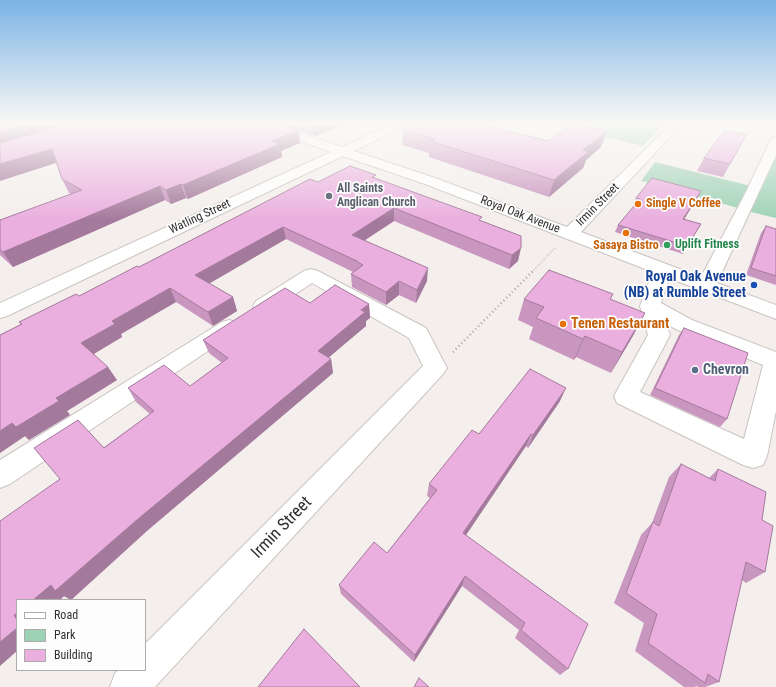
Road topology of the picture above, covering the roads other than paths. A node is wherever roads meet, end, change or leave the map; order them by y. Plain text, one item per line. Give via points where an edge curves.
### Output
1 (329, 156) edge
2 (358, 156) edge
3 (646, 156) edge
4 (770, 156) edge
5 (570, 234) junction
6 (663, 268) junction
7 (706, 286) junction
8 (650, 306) junction
9 (0, 311) edge
10 (776, 312) edge
11 (771, 405) edge
12 (0, 475) edge
13 (146, 669) edge
14 (144, 671) edge
15 (129, 687) edge

1 - 9 street, Watling Street
2 - 5 street, Royal Oak Avenue
3 - 5 street, Irmin Street
4 - 7 street
5 - 6 street, Royal Oak Avenue
6 - 7 street, Royal Oak Avenue
6 - 8 street
7 - 10 street, Royal Oak Avenue
8 - 11 street via 685,325 775,361
8 - 11 street via 659,335 626,396 753,456
12 - 13 street, Irmin Street via 312,275 418,333 435,368
14 - 15 street, Irmin Street

